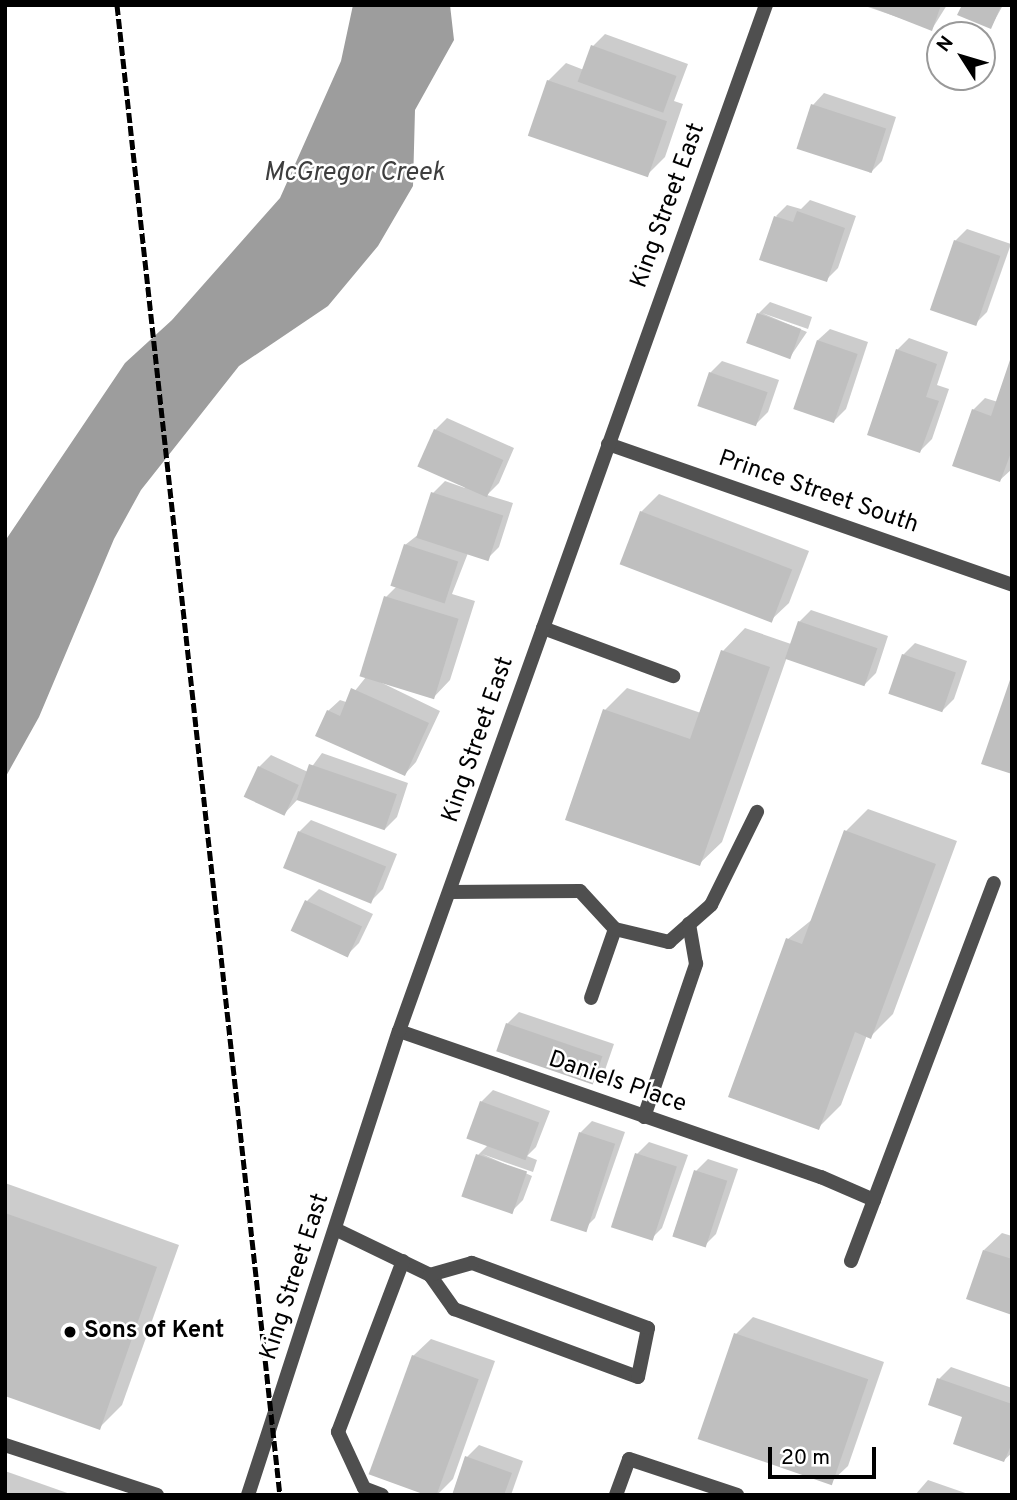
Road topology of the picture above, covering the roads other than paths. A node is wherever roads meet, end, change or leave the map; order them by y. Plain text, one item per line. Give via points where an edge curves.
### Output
1 (766, 5) edge
2 (608, 444) junction
3 (1012, 585) edge
4 (543, 628) junction
5 (673, 676) dead end
6 (757, 812) dead end
7 (994, 883) dead end
8 (450, 892) junction
9 (689, 924) junction
10 (615, 929) junction
11 (591, 998) dead end
12 (399, 1031) junction
13 (644, 1117) junction
14 (874, 1200) junction
15 (335, 1229) junction
16 (403, 1261) junction
17 (851, 1261) dead end
18 (430, 1275) junction
19 (5, 1445) edge
20 (157, 1495) edge
21 (248, 1495) edge
22 (382, 1495) edge
23 (617, 1495) edge
24 (737, 1495) edge

1 - 2 street, King Street East
2 - 3 street, Prince Street South
2 - 4 street, King Street East
4 - 5 street
4 - 8 street, King Street East
6 - 9 street via 710,905
7 - 14 street
8 - 10 street via 580,891
8 - 12 street, King Street East
9 - 10 street via 669,942
9 - 13 street via 696,964
10 - 11 street
12 - 13 street, Daniels Place
12 - 15 street, King Street East
13 - 14 street, Daniels Place via 821,1177
14 - 17 street
15 - 16 street
15 - 21 street, King Street East
16 - 18 street
16 - 22 street via 338,1432 365,1488
18 - 18 street via 454,1309 638,1377 648,1328 472,1263
19 - 20 street
23 - 24 street via 629,1459

